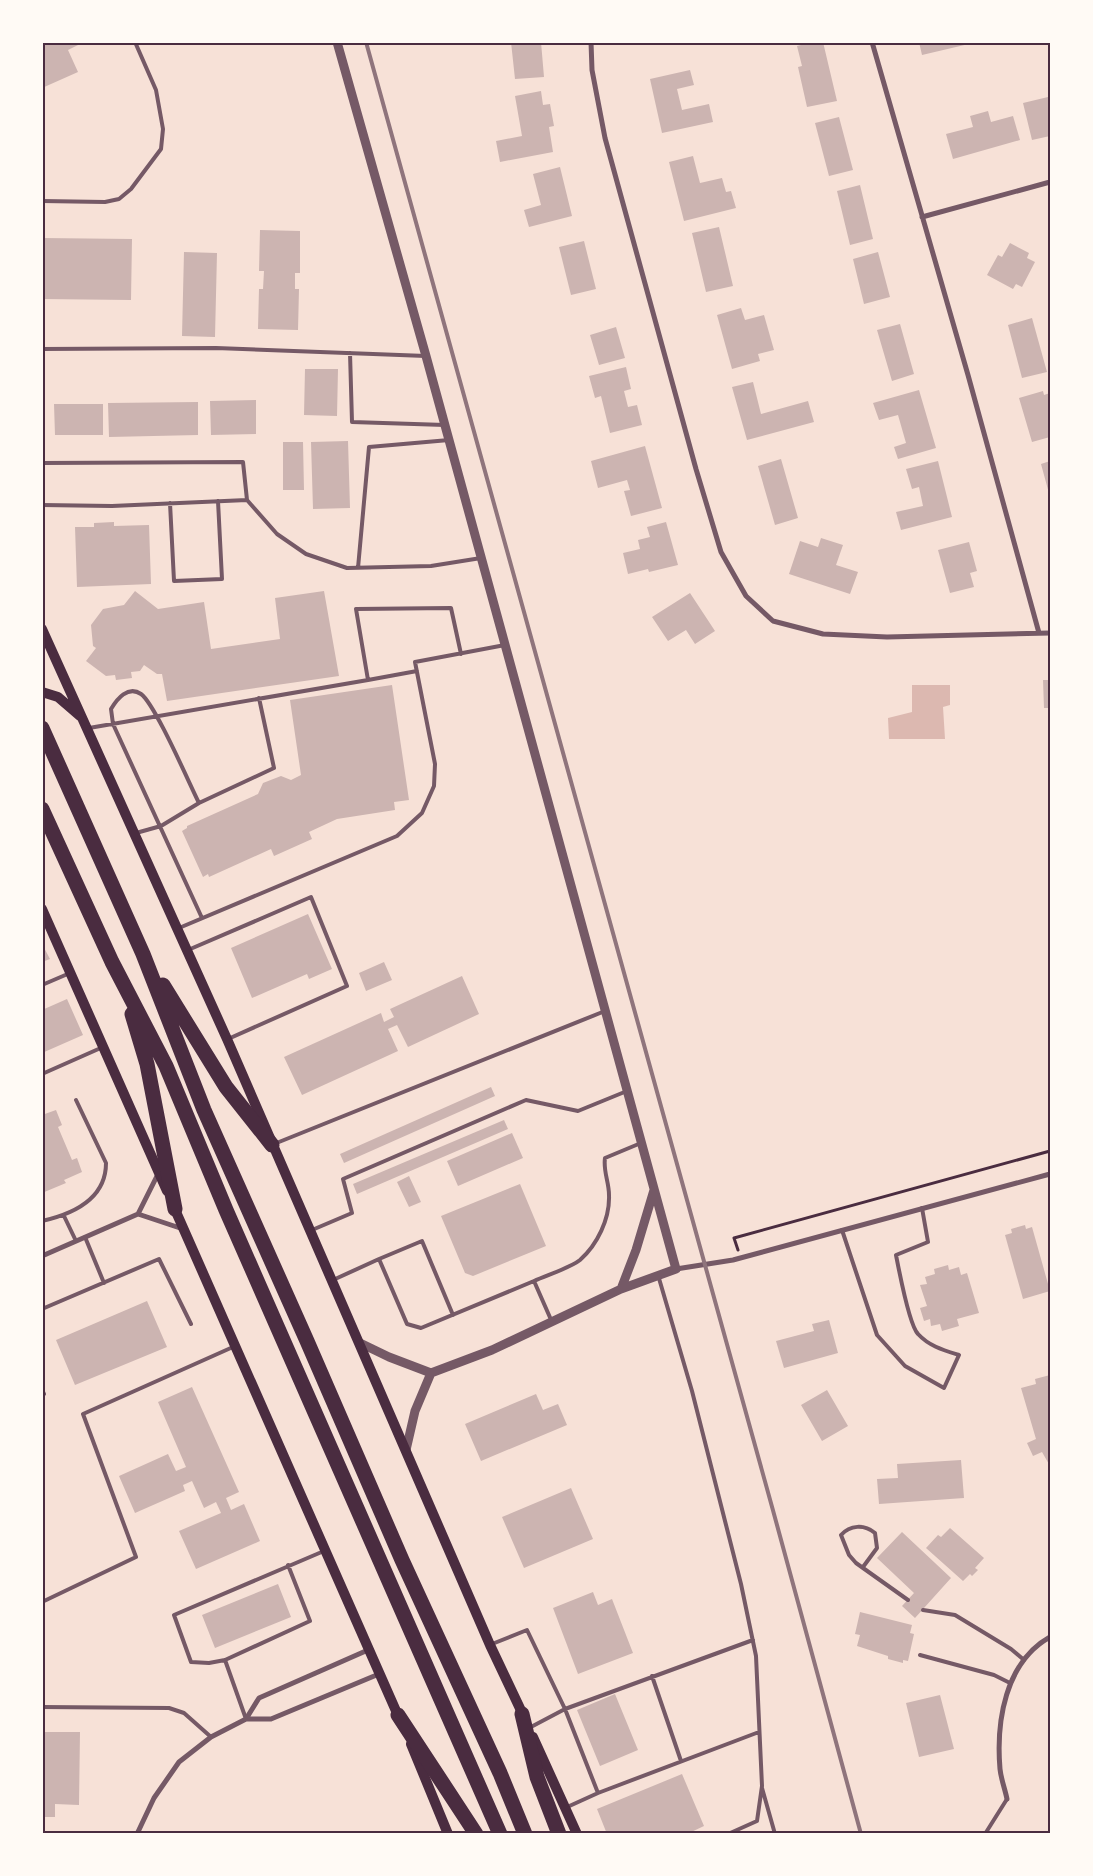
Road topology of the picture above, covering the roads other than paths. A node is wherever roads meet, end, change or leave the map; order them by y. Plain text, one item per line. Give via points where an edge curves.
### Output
1 (135, 42) edge
2 (337, 42) edge
3 (591, 42) edge
4 (872, 42) edge
5 (1050, 182) edge
6 (42, 201) edge
7 (922, 217) junction
8 (42, 349) edge
9 (350, 353) junction
10 (426, 356) junction
11 (445, 425) junction
12 (449, 440) junction
13 (42, 463) edge
14 (247, 500) junction
15 (218, 501) junction
16 (170, 503) junction
17 (42, 505) edge
18 (481, 558) junction
19 (358, 568) junction
20 (42, 629) edge
21 (1039, 633) junction
22 (1050, 633) edge
23 (505, 645) junction
24 (461, 654) junction
25 (417, 671) junction
26 (368, 680) junction
27 (42, 692) edge
28 (259, 698) junction
29 (156, 716) junction
30 (85, 723) junction
31 (113, 724) junction
32 (42, 728) edge
33 (198, 802) junction
34 (42, 809) edge
35 (161, 826) junction
36 (134, 834) junction
37 (42, 909) edge
38 (202, 918) junction
39 (177, 929) junction
40 (186, 950) junction
41 (143, 954) junction
42 (70, 973) junction
43 (120, 977) junction
44 (42, 985) edge
45 (605, 1011) junction
46 (227, 1039) junction
47 (103, 1047) junction
48 (42, 1074) edge
49 (627, 1091) junction
50 (76, 1100) dead end
51 (641, 1143) junction
52 (272, 1145) junction
53 (158, 1174) junction
54 (1050, 1174) edge
55 (654, 1189) junction
56 (922, 1208) junction
57 (175, 1209) junction
58 (138, 1214) junction
59 (64, 1216) junction
60 (42, 1221) edge
61 (184, 1230) junction
62 (842, 1230) junction
63 (310, 1231) junction
64 (85, 1237) junction
65 (76, 1241) junction
66 (42, 1256) edge
67 (379, 1259) junction
68 (676, 1269) junction
69 (658, 1275) junction
70 (332, 1281) junction
71 (534, 1281) junction
72 (104, 1283) junction
73 (621, 1289) junction
74 (42, 1309) edge
75 (453, 1315) junction
76 (552, 1322) junction
77 (191, 1324) dead end
78 (360, 1343) junction
79 (236, 1346) junction
80 (431, 1373) junction
81 (42, 1390) edge
82 (42, 1394) edge
83 (406, 1450) junction
84 (325, 1550) junction
85 (288, 1566) junction
86 (862, 1567) junction
87 (908, 1600) dead end
88 (42, 1602) edge
89 (923, 1610) dead end
90 (1050, 1637) edge
91 (752, 1640) junction
92 (490, 1645) junction
93 (368, 1650) junction
94 (920, 1655) dead end
95 (225, 1660) junction
96 (1024, 1660) junction
97 (379, 1674) junction
98 (652, 1676) junction
99 (1010, 1683) junction
100 (42, 1707) edge
101 (565, 1709) junction
102 (522, 1714) junction
103 (398, 1715) junction
104 (246, 1719) junction
105 (529, 1728) junction
106 (759, 1732) junction
107 (211, 1737) junction
108 (681, 1762) junction
109 (762, 1786) junction
110 (598, 1793) junction
111 (1007, 1799) joint
112 (565, 1808) junction
113 (137, 1834) edge
114 (448, 1834) edge
115 (476, 1834) edge
116 (500, 1834) edge
117 (525, 1834) edge
118 (559, 1834) edge
119 (577, 1834) edge
120 (728, 1834) edge
121 (775, 1834) edge
122 (985, 1834) edge

1 - 6 lane via 156,90 163,129 161,148 131,189 118,199 105,202
2 - 10 street
3 - 21 street via 592,70 605,138 696,469 721,552 746,596 773,621 823,634 886,637
4 - 7 street
5 - 7 street
7 - 21 street
8 - 9 lane via 216,348
9 - 10 lane
9 - 11 lane via 352,422
10 - 11 street
11 - 12 street
12 - 18 street
12 - 19 lane via 369,447
13 - 14 lane via 243,462
14 - 15 lane
14 - 19 lane via 277,534 306,554 347,568
15 - 16 lane
15 - 16 lane via 222,578 174,581
16 - 17 lane
18 - 19 lane via 431,566
18 - 23 street
20 - 30 main road
21 - 22 street
23 - 24 lane
23 - 45 street
24 - 25 lane via 415,662
24 - 26 lane via 451,608 356,609
25 - 26 lane
25 - 38 lane via 434,764 434,786 422,813 396,836
26 - 28 lane
27 - 30 main road via 58,697
28 - 29 lane
28 - 33 lane via 274,768
29 - 31 lane
29 - 31 lane via 140,693 129,692 118,697 110,709
29 - 33 lane
30 - 31 lane
30 - 36 main road
31 - 35 lane
32 - 41 highway
33 - 35 lane
34 - 43 highway
35 - 36 lane
35 - 38 lane
36 - 39 main road
37 - 42 main road
38 - 39 lane
39 - 40 main road
40 - 46 main road
40 - 46 lane via 311,897 348,986
41 - 52 highway via 226,1086
41 - 117 highway via 208,1118
42 - 44 lane
42 - 47 main road
43 - 57 highway via 147,1064
43 - 116 highway via 166,1066
45 - 49 street
45 - 52 lane
46 - 52 main road
47 - 48 lane
47 - 53 main road
49 - 51 street
49 - 63 lane via 578,1111 526,1100 343,1179 352,1213
50 - 59 lane via 106,1163 106,1174 98,1192
51 - 55 street
51 - 71 lane via 605,1158 603,1168 609,1196 605,1221 596,1243 579,1261
52 - 63 main road
53 - 57 main road
53 - 58 street
54 - 56 street
55 - 68 street
55 - 73 street
56 - 62 street
56 - 62 lane via 928,1242 896,1255 916,1333 935,1348 959,1355 944,1388 905,1366 877,1335
57 - 61 main road
58 - 61 street
58 - 64 street
59 - 60 lane
59 - 65 lane
61 - 79 main road
62 - 68 street via 740,1258
63 - 70 main road
64 - 65 street
64 - 72 lane
65 - 66 street
67 - 70 lane
67 - 75 lane via 407,1324 421,1328
67 - 75 lane via 422,1241
68 - 69 street
69 - 73 street
69 - 91 lane via 692,1391
70 - 78 main road
71 - 75 lane
71 - 76 lane
72 - 74 lane
72 - 77 lane via 159,1259
73 - 76 street
76 - 80 street
78 - 80 street
78 - 83 main road
79 - 84 main road
79 - 88 lane via 83,1414 136,1557
80 - 83 street via 415,1411
81 - 82 lane
83 - 92 main road
84 - 85 lane
84 - 93 main road
85 - 95 lane via 310,1621
85 - 95 lane via 174,1615 191,1662
86 - 86 lane via 845,1547 841,1535 846,1529 866,1528 875,1533 877,1548
86 - 87 lane
89 - 96 lane via 955,1615
90 - 96 street via 1038,1644
91 - 98 lane
91 - 106 lane via 756,1656
92 - 101 lane via 527,1630
92 - 102 main road
93 - 97 main road
93 - 104 street via 259,1698
94 - 99 lane via 994,1675
95 - 104 lane
96 - 99 street
97 - 103 main road
97 - 104 street via 271,1719
98 - 101 lane
98 - 108 lane
99 - 111 street via 1001,1718 1000,1740 1000,1770
100 - 107 lane via 169,1708 184,1713
101 - 105 lane
101 - 110 lane
102 - 105 main road
102 - 118 highway via 537,1777
103 - 114 main road
103 - 115 highway
104 - 107 street
105 - 112 main road
106 - 108 lane
106 - 109 lane
107 - 113 street via 179,1762 154,1798
108 - 110 lane
109 - 120 lane via 757,1821
109 - 121 lane
110 - 112 lane
111 - 122 lane
112 - 119 main road

